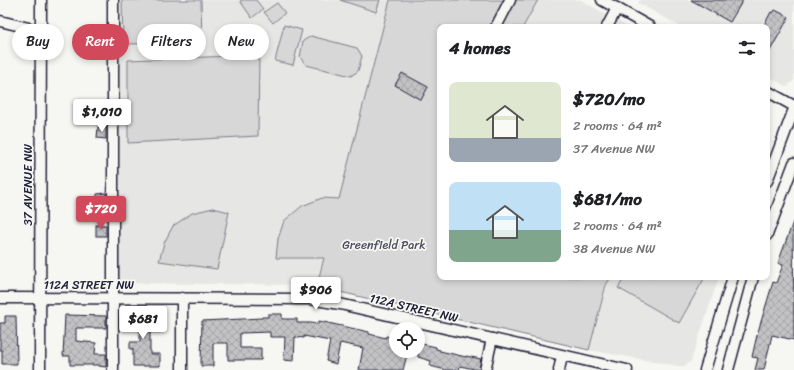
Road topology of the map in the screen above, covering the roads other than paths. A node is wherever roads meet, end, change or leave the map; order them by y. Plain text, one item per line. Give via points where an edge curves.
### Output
1 (41, 0) edge
2 (113, 0) edge
3 (510, 0) edge
4 (602, 0) edge
5 (617, 8) junction
6 (0, 21) edge
7 (12, 24) edge
8 (41, 24) edge
9 (498, 24) edge
10 (609, 24) edge
11 (645, 24) edge
12 (41, 60) edge
13 (770, 93) edge
14 (794, 106) edge
15 (794, 109) edge
16 (794, 163) edge
17 (770, 173) edge
18 (770, 227) edge
19 (732, 280) edge
20 (752, 280) edge
21 (0, 298) edge
22 (40, 298) junction
23 (113, 298) junction
24 (182, 298) junction
25 (492, 339) junction
26 (562, 356) junction
27 (40, 370) edge
28 (113, 370) edge
29 (182, 370) edge
30 (485, 370) edge
31 (559, 370) edge
32 (627, 370) edge
33 (705, 370) edge
34 (728, 370) edge

1 - 8 street, 37 AVENUE NW
2 - 23 street
3 - 9 street
4 - 5 street
5 - 10 street
5 - 11 street
6 - 7 street
12 - 22 street, 37 AVENUE NW
13 - 14 street
15 - 17 street
16 - 18 street
19 - 33 street
20 - 34 street
21 - 22 street, 112A STREET NW
22 - 23 street, 112A STREET NW
22 - 27 street, 37 AVENUE NW
23 - 24 street, 112A STREET NW
23 - 28 street
24 - 25 street, 112A STREET NW via 310,299
24 - 29 street
25 - 26 street, 112A STREET NW
25 - 30 street
26 - 31 street
26 - 32 street, 112A STREET NW

